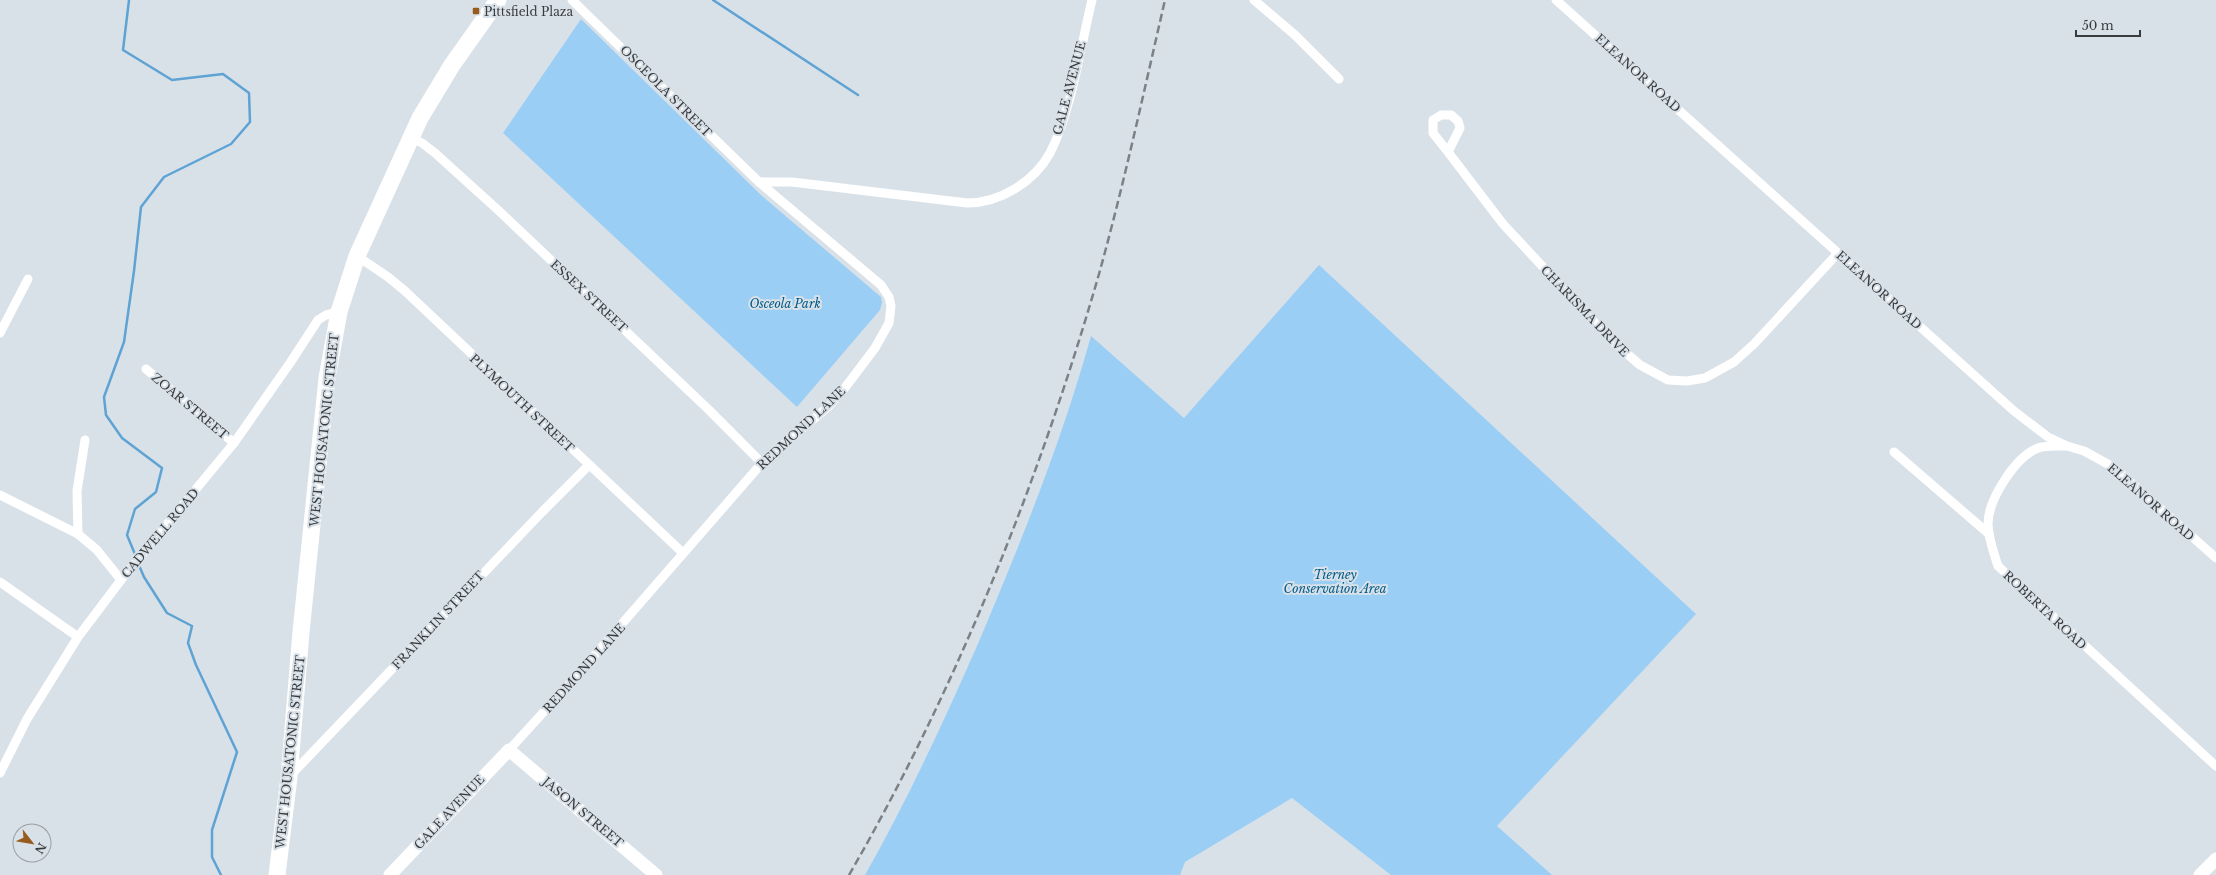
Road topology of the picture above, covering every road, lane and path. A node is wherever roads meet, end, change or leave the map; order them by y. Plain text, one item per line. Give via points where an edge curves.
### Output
1 (498, 0) edge
2 (572, 0) edge
3 (1092, 0) edge
4 (1254, 0) edge
5 (1556, 0) edge
6 (1339, 79) dead end
7 (411, 138) junction
8 (1448, 152) dead end
9 (759, 182) junction
10 (1838, 253) junction
11 (357, 256) junction
12 (28, 278) dead end
13 (339, 312) junction
14 (1, 328) edge
15 (146, 369) dead end
16 (85, 440) dead end
17 (234, 443) junction
18 (2067, 446) junction
19 (1894, 452) dead end
20 (762, 463) junction
21 (589, 465) junction
22 (0, 495) edge
23 (78, 534) junction
24 (1990, 534) junction
25 (683, 553) junction
26 (2216, 558) edge
27 (121, 580) junction
28 (0, 582) edge
29 (78, 637) junction
30 (509, 750) junction
31 (2216, 766) edge
32 (0, 773) edge
33 (289, 777) junction
34 (2216, 859) edge
35 (277, 875) edge
36 (390, 875) edge
37 (656, 875) edge
38 (2200, 875) edge

1 - 7 highway, WEST HOUSATONIC STREET via 452,65 426,107
2 - 9 street, OSCEOLA STREET
3 - 9 street, GALE AVENUE via 1066,105 1050,153 1035,172 1015,188 996,198 973,203 792,182
4 - 6 street via 1295,35
5 - 10 street, ELEANOR ROAD
7 - 11 highway, WEST HOUSATONIC STREET
7 - 20 street, ESSEX STREET via 422,142 498,210 708,408
8 - 10 street, CHARISMA DRIVE via 1508,229 1611,340 1640,366 1668,380 1687,381 1705,378 1734,362 1754,344
9 - 20 street, REDMOND LANE via 878,282 892,306 889,323 881,339 844,389 829,406
10 - 18 street, ELEANOR ROAD via 2034,428
11 - 13 highway, WEST HOUSATONIC STREET
11 - 21 street, PLYMOUTH STREET via 405,291
12 - 14 street
13 - 17 street, CADWELL ROAD via 318,320
13 - 33 highway, WEST HOUSATONIC STREET via 330,351
15 - 17 street, ZOAR STREET
16 - 23 street via 77,491
17 - 27 street, CADWELL ROAD
18 - 24 street, ROBERTA ROAD via 2039,448 2012,470 1990,508
18 - 26 street, ELEANOR ROAD via 2084,451 2115,468
19 - 24 street
20 - 25 street, REDMOND LANE
21 - 25 street, PLYMOUTH STREET
21 - 33 street, FRANKLIN STREET
22 - 23 street
23 - 27 street via 97,550
24 - 31 street, ROBERTA ROAD via 1998,566
25 - 30 street, REDMOND LANE
27 - 29 street, CADWELL ROAD
28 - 29 street
29 - 32 street, CADWELL ROAD via 27,719
30 - 36 street, GALE AVENUE
30 - 37 street, JASON STREET
33 - 35 highway, WEST HOUSATONIC STREET
34 - 38 street

